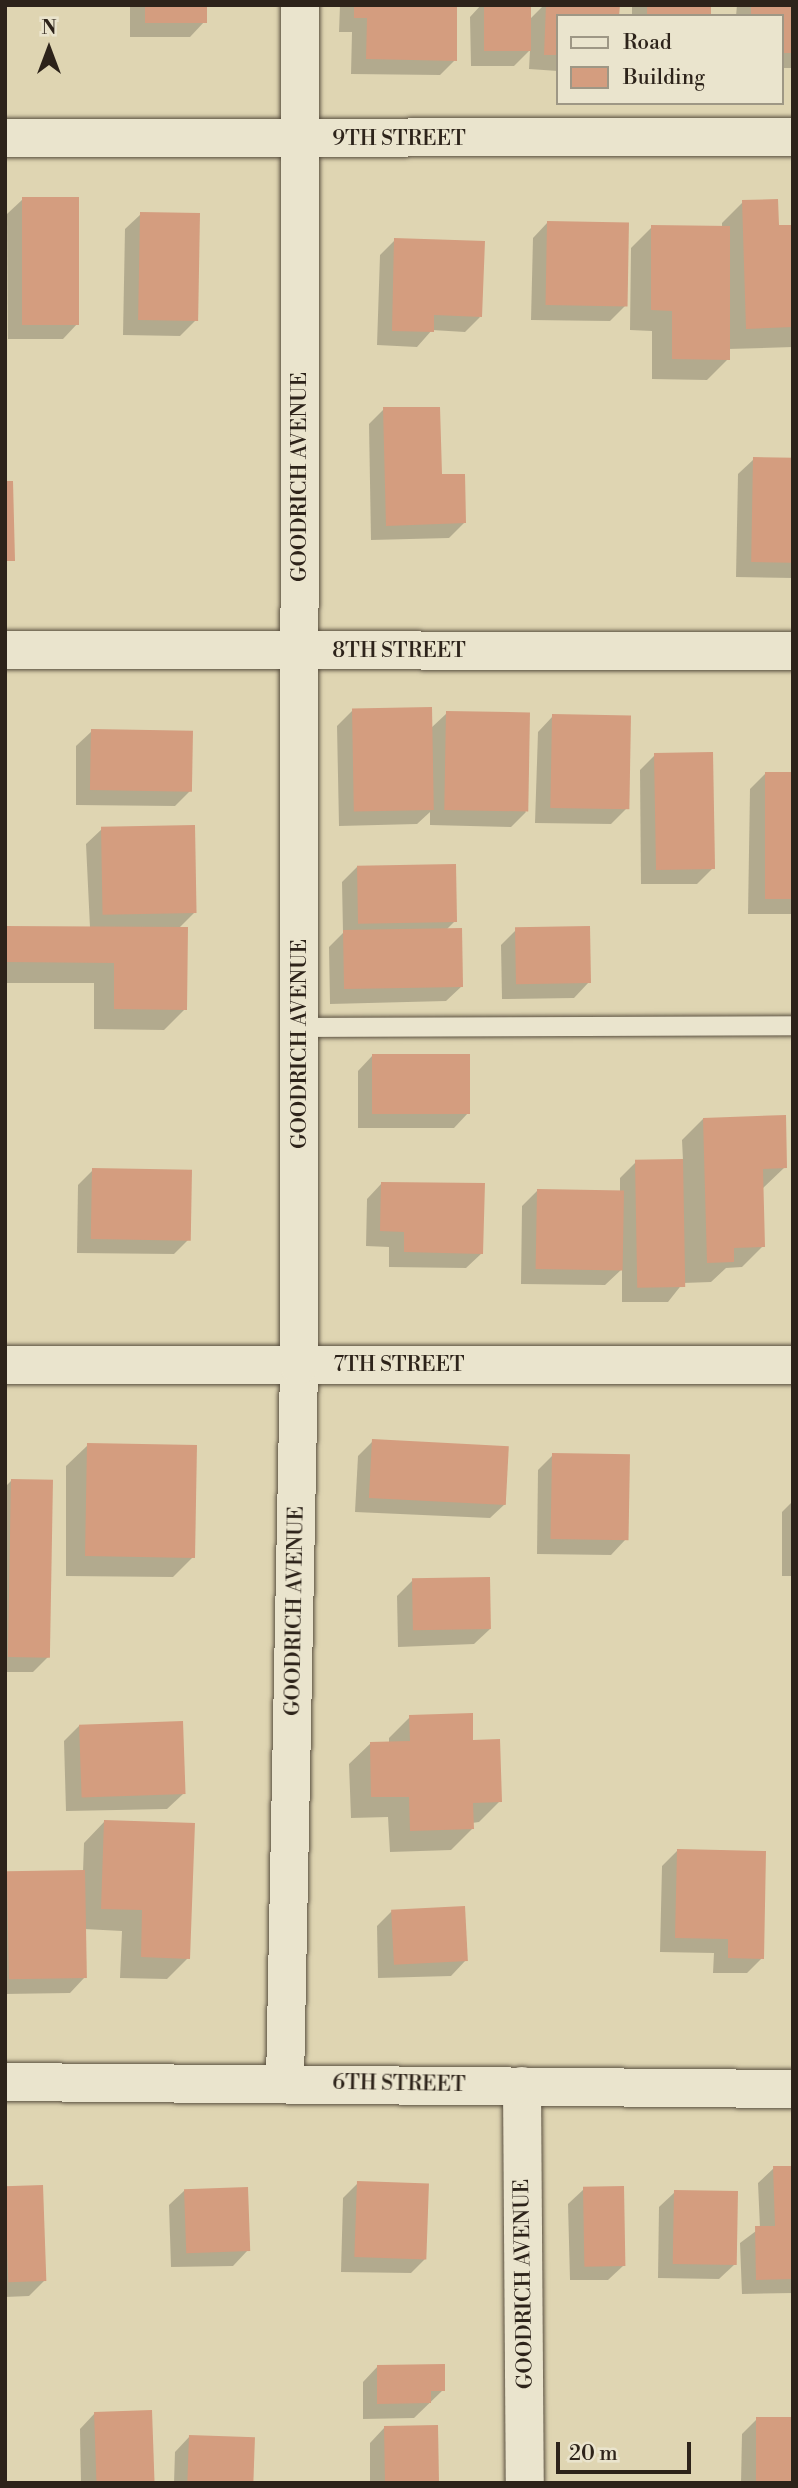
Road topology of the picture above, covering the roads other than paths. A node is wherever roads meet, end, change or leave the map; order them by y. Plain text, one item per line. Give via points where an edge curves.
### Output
1 (300, 5) edge
2 (793, 137) edge
3 (5, 138) edge
4 (299, 139) junction
5 (5, 650) edge
6 (301, 650) junction
7 (793, 651) edge
8 (793, 1025) edge
9 (300, 1027) junction
10 (5, 1365) edge
11 (299, 1365) junction
12 (793, 1365) edge
13 (5, 2082) edge
14 (285, 2083) junction
15 (522, 2086) junction
16 (793, 2089) edge
17 (525, 2483) edge

1 - 4 street, GOODRICH AVENUE
2 - 4 street, 9TH STREET
3 - 4 street, 9TH STREET
4 - 6 street, GOODRICH AVENUE
5 - 6 street, 8TH STREET
6 - 7 street, 8TH STREET
6 - 9 street, GOODRICH AVENUE
8 - 9 lane
9 - 11 street, GOODRICH AVENUE
10 - 11 street, 7TH STREET
11 - 12 street, 7TH STREET
11 - 14 street, GOODRICH AVENUE
13 - 14 street, 6TH STREET
14 - 15 street, 6TH STREET
15 - 16 street, 6TH STREET
15 - 17 street, GOODRICH AVENUE

